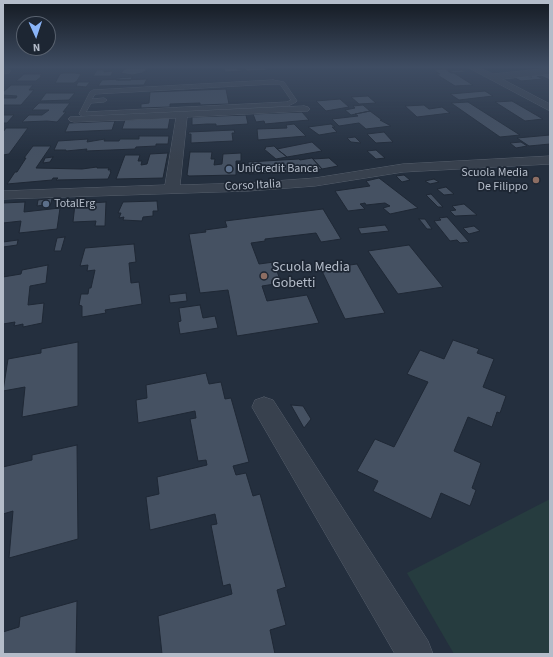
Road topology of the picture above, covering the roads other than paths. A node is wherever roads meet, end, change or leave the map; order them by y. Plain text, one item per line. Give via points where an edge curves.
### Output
1 (292, 99) edge
2 (532, 99) edge
3 (104, 100) dead end
4 (88, 101) joint
5 (550, 108) edge
6 (304, 109) dead end
7 (182, 112) junction
8 (74, 119) dead end
9 (550, 160) edge
10 (172, 190) junction
11 (3, 195) edge
12 (264, 407) dead end
13 (415, 654) edge

1 - 7 lane via 294,101 288,104
2 - 5 street
3 - 4 lane
4 - 7 lane via 82,114
6 - 7 street
7 - 8 street
7 - 10 street
9 - 10 street, Corso Italia via 403,168 315,182
10 - 11 street, Corso Italia
12 - 13 street

